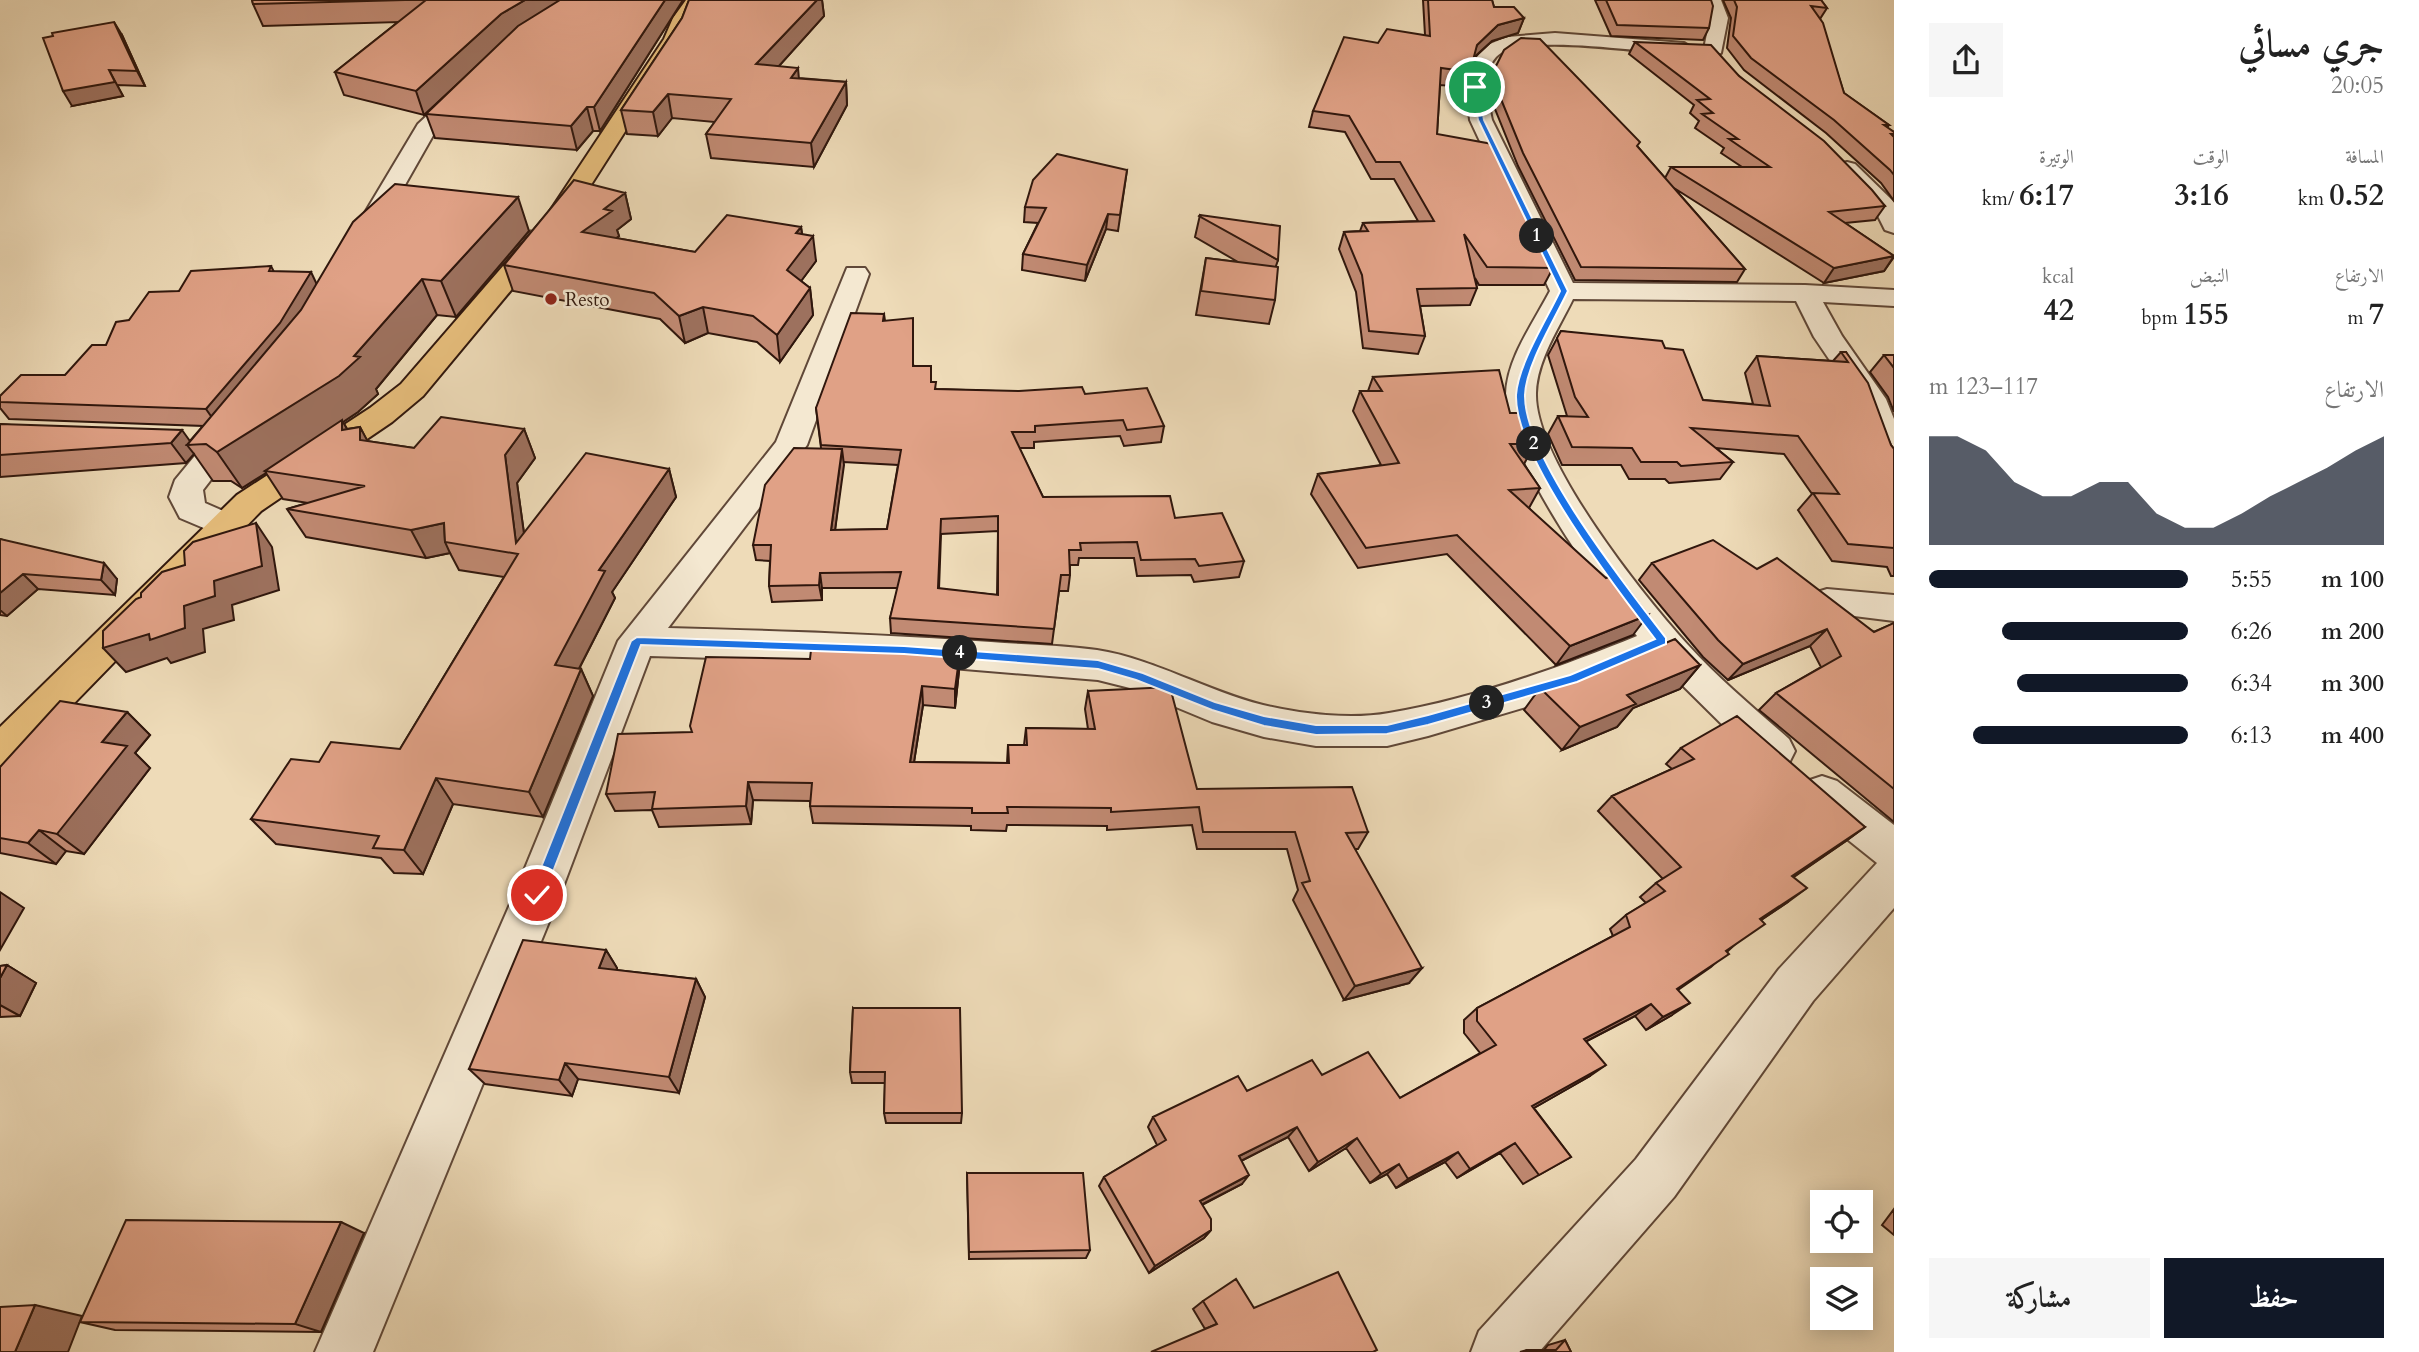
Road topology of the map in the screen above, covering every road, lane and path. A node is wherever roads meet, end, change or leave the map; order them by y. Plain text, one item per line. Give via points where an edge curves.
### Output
1 (695, 0) edge
2 (1712, 0) edge
3 (486, 71) edge
4 (1826, 151) edge
5 (1894, 225) edge
6 (356, 255) edge
7 (856, 274) dead end
8 (1564, 291) junction
9 (1805, 293) junction
10 (1894, 298) edge
11 (255, 403) edge
12 (184, 438) edge
13 (225, 439) junction
14 (1894, 461) edge
15 (225, 525) junction
16 (1828, 602) edge
17 (1894, 608) edge
18 (637, 641) junction
19 (1662, 641) junction
20 (0, 753) edge
21 (1894, 850) edge
22 (1894, 876) edge
23 (344, 1352) edge
24 (1500, 1352) edge

1 - 15 main road via 557,219 412,390 277,482
2 - 8 street via 1721,59 1531,39 1501,44 1485,59 1475,87 1481,120
3 - 6 street via 426,130
4 - 5 street via 1887,209
7 - 18 street via 791,445
8 - 9 street
8 - 19 street via 1526,370 1521,395 1527,424 1537,454 1564,500
9 - 10 street
9 - 14 street via 1828,337 1871,399
11 - 13 street
12 - 13 street
13 - 15 street via 193,478 186,497 192,510
15 - 20 main road
16 - 17 street
18 - 19 street via 904,650 1098,665 1139,676 1212,706 1316,730 1387,730 1428,720 1573,678
18 - 23 street via 537,895
19 - 21 street via 1717,699 1799,773
22 - 24 street via 1796,985 1655,1178

